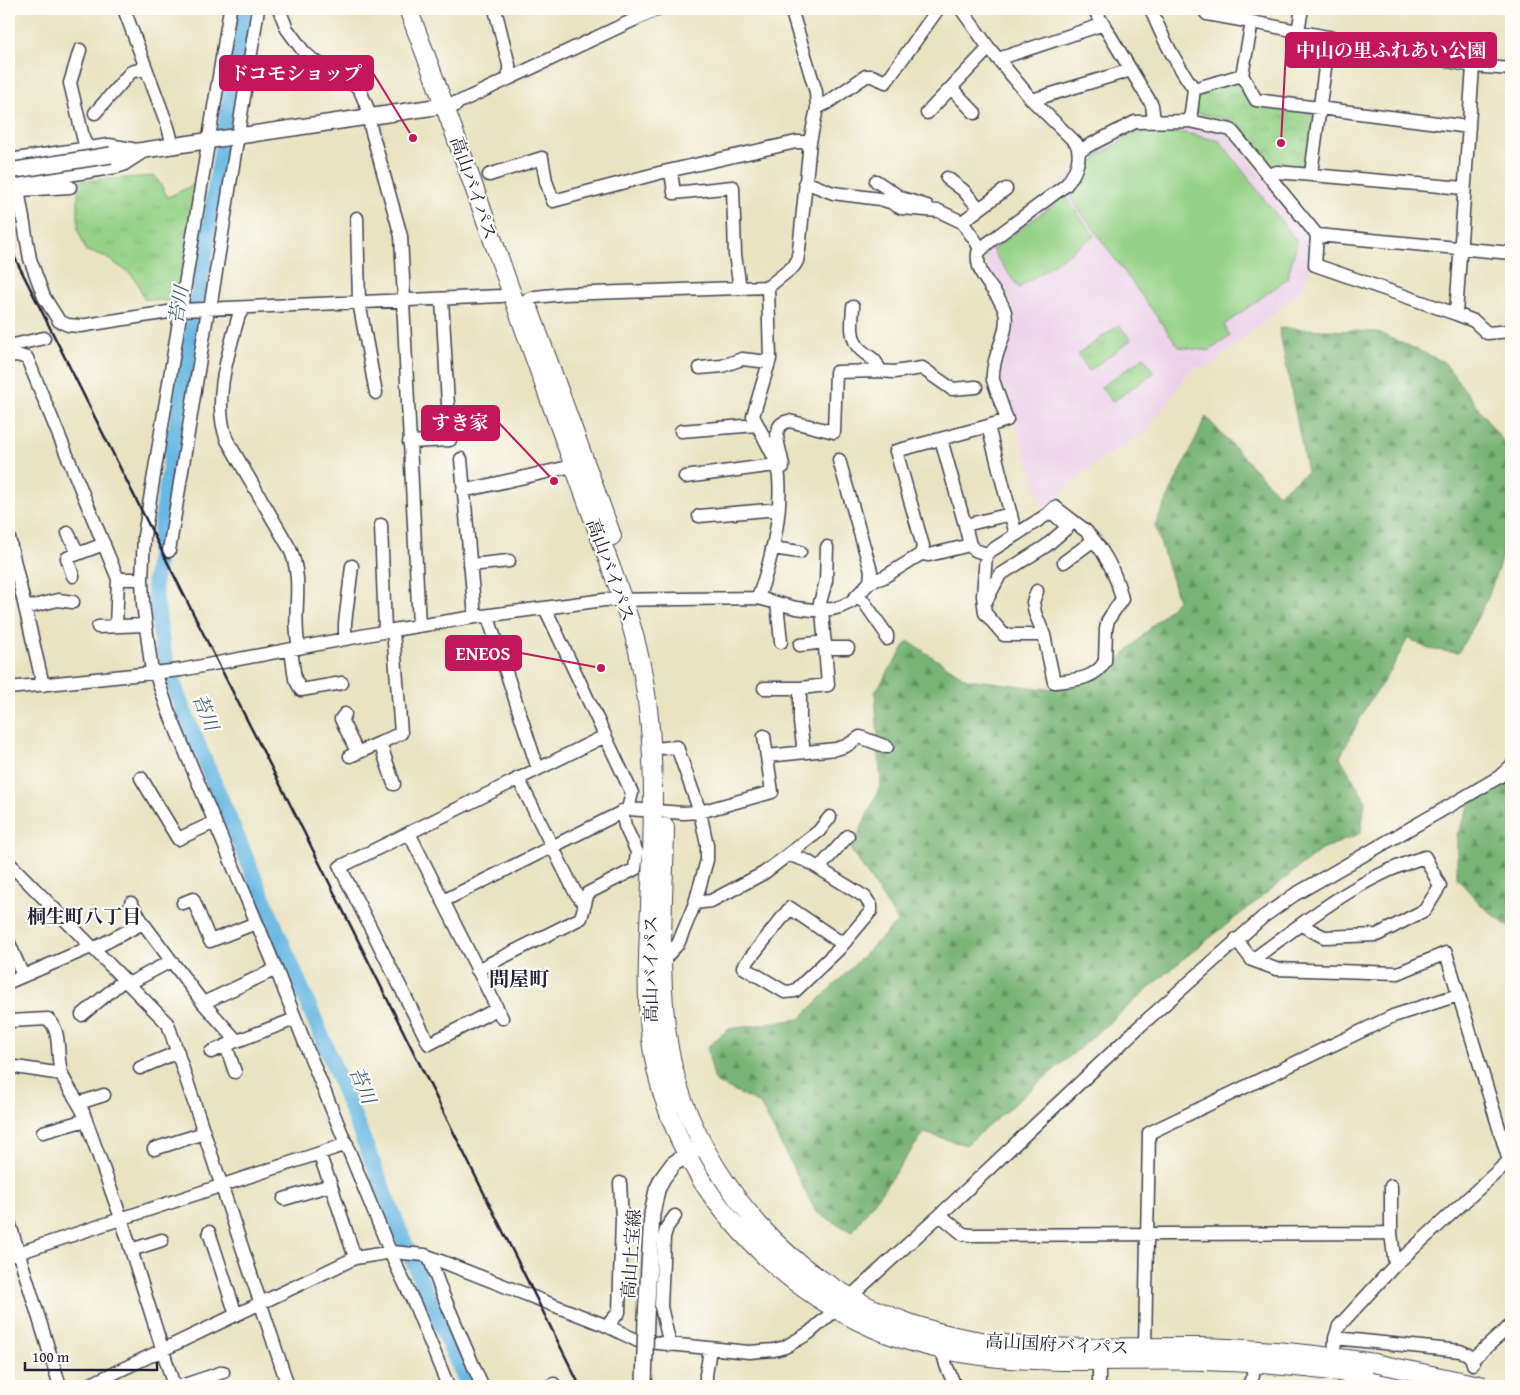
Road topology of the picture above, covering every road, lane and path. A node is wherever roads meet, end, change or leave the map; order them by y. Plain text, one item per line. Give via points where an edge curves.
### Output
1 (124, 9) edge
2 (230, 9) edge
3 (258, 9) edge
4 (279, 9) edge
5 (408, 9) edge
6 (420, 9) edge
7 (495, 9) edge
8 (657, 9) edge
9 (792, 9) edge
10 (938, 9) edge
11 (961, 9) edge
12 (1094, 9) edge
13 (1151, 9) edge
14 (1203, 9) edge
15 (1302, 9) edge
16 (1252, 22) junction
17 (1104, 24) junction
18 (1298, 31) junction
19 (1329, 37) junction
20 (989, 48) junction
21 (80, 50) dead end
22 (998, 58) junction
23 (1474, 66) junction
24 (146, 68) junction
25 (1511, 69) edge
26 (1131, 70) junction
27 (1242, 75) junction
28 (509, 78) junction
29 (951, 88) junction
30 (1194, 88) junction
31 (1032, 100) junction
32 (450, 105) junction
33 (817, 108) junction
34 (1319, 109) junction
35 (95, 113) dead end
36 (927, 113) dead end
37 (975, 113) dead end
38 (369, 117) junction
39 (1154, 120) junction
40 (1190, 122) junction
41 (1468, 127) junction
42 (236, 137) junction
43 (210, 141) junction
44 (810, 142) junction
45 (173, 146) junction
46 (89, 148) junction
47 (146, 150) junction
48 (1079, 152) junction
49 (9, 160) edge
50 (672, 171) junction
51 (1311, 174) junction
52 (489, 175) dead end
53 (1268, 175) junction
54 (947, 178) dead end
55 (12, 179) edge
56 (876, 181) dead end
57 (805, 182) junction
58 (70, 187) dead end
59 (1464, 188) junction
60 (1006, 189) dead end
61 (979, 208) junction
62 (939, 211) junction
63 (357, 218) dead end
64 (962, 222) junction
65 (1317, 235) junction
66 (1460, 248) junction
67 (980, 250) junction
68 (1511, 253) edge
69 (768, 287) junction
70 (740, 288) junction
71 (519, 297) junction
72 (442, 298) junction
73 (403, 300) junction
74 (359, 302) junction
75 (853, 307) dead end
76 (244, 308) junction
77 (208, 309) junction
78 (183, 310) junction
79 (1456, 314) junction
80 (1511, 331) edge
81 (44, 338) dead end
82 (9, 346) edge
83 (9, 356) edge
84 (769, 362) junction
85 (700, 368) dead end
86 (880, 371) junction
87 (976, 387) dead end
88 (376, 393) dead end
89 (757, 425) junction
90 (988, 426) junction
91 (681, 431) dead end
92 (941, 439) junction
93 (409, 442) junction
94 (461, 459) dead end
95 (839, 460) dead end
96 (573, 466) junction
97 (777, 470) junction
98 (685, 477) dead end
99 (463, 491) junction
100 (778, 509) junction
101 (1051, 511) junction
102 (1011, 514) junction
103 (699, 516) dead end
104 (381, 525) dead end
105 (965, 525) junction
106 (68, 533) dead end
107 (1016, 535) junction
108 (9, 538) edge
109 (1094, 540) junction
110 (104, 544) junction
111 (970, 545) junction
112 (827, 547) dead end
113 (772, 548) junction
114 (169, 551) dead end
115 (800, 552) dead end
116 (78, 553) junction
117 (921, 554) junction
118 (986, 554) junction
119 (509, 561) dead end
120 (1064, 562) dead end
121 (352, 566) dead end
122 (470, 566) junction
123 (73, 576) dead end
124 (118, 579) junction
125 (142, 579) junction
126 (870, 582) junction
127 (1037, 591) dead end
128 (856, 597) junction
129 (758, 598) junction
130 (628, 600) junction
131 (73, 602) dead end
132 (777, 603) junction
133 (984, 605) junction
134 (25, 608) junction
135 (545, 608) junction
136 (820, 610) junction
137 (481, 617) junction
138 (144, 625) junction
139 (116, 626) junction
140 (419, 626) junction
141 (98, 627) dead end
142 (389, 631) junction
143 (1044, 635) junction
144 (345, 639) junction
145 (887, 639) dead end
146 (780, 642) dead end
147 (800, 645) dead end
148 (825, 645) junction
149 (848, 648) dead end
150 (295, 649) junction
151 (155, 672) junction
152 (342, 683) dead end
153 (43, 685) junction
154 (9, 688) edge
155 (764, 688) dead end
156 (800, 688) junction
157 (345, 714) dead end
158 (605, 736) junction
159 (764, 736) dead end
160 (380, 743) junction
161 (887, 747) dead end
162 (662, 748) junction
163 (802, 752) junction
164 (767, 756) junction
165 (1511, 766) edge
166 (538, 768) junction
167 (141, 778) dead end
168 (518, 778) junction
169 (394, 784) dead end
170 (625, 810) junction
171 (659, 812) junction
172 (700, 812) junction
173 (830, 817) dead end
174 (215, 822) junction
175 (409, 833) junction
176 (848, 836) dead end
177 (552, 846) junction
178 (790, 855) junction
179 (9, 863) edge
180 (819, 868) junction
181 (442, 901) junction
182 (131, 903) dead end
183 (183, 903) dead end
184 (694, 903) junction
185 (585, 905) junction
186 (142, 922) junction
187 (256, 924) junction
188 (1301, 925) junction
189 (1236, 939) junction
190 (846, 941) junction
191 (9, 943) edge
192 (92, 948) junction
193 (1252, 960) junction
194 (172, 961) junction
195 (662, 961) junction
196 (276, 969) junction
197 (477, 970) junction
198 (23, 976) junction
199 (9, 982) edge
200 (126, 982) junction
201 (1458, 995) junction
202 (203, 1003) junction
203 (82, 1015) dead end
204 (295, 1019) junction
205 (9, 1021) edge
206 (231, 1044) junction
207 (178, 1052) junction
208 (211, 1052) dead end
209 (9, 1066) edge
210 (140, 1068) dead end
211 (235, 1072) dead end
212 (62, 1074) junction
213 (104, 1095) dead end
214 (79, 1103) junction
215 (86, 1120) junction
216 (42, 1132) dead end
217 (204, 1133) junction
218 (347, 1144) junction
219 (702, 1144) junction
220 (154, 1149) dead end
221 (319, 1154) junction
222 (687, 1154) junction
223 (1510, 1160) edge
224 (620, 1183) dead end
225 (331, 1185) junction
226 (221, 1186) junction
227 (1391, 1186) dead end
228 (284, 1199) dead end
229 (940, 1215) junction
230 (675, 1216) dead end
231 (121, 1218) junction
232 (9, 1222) edge
233 (209, 1232) dead end
234 (1146, 1233) junction
235 (1391, 1233) junction
236 (162, 1240) dead end
237 (131, 1250) junction
238 (394, 1252) junction
239 (14, 1254) edge
240 (427, 1256) junction
241 (356, 1258) junction
242 (1395, 1265) junction
243 (850, 1297) junction
244 (261, 1303) junction
245 (836, 1310) junction
246 (236, 1315) junction
247 (1511, 1325) edge
248 (607, 1326) junction
249 (1335, 1338) junction
250 (670, 1344) junction
251 (1145, 1347) junction
252 (710, 1349) junction
253 (162, 1350) junction
254 (942, 1350) junction
255 (1334, 1357) junction
256 (1099, 1361) junction
257 (1253, 1363) junction
258 (1373, 1370) junction
259 (224, 1372) dead end
260 (60, 1386) edge
261 (87, 1386) edge
262 (174, 1386) edge
263 (181, 1386) edge
264 (288, 1386) edge
265 (448, 1386) edge
266 (482, 1386) edge
267 (644, 1386) edge
268 (706, 1386) edge
269 (955, 1386) edge
270 (1100, 1386) edge
271 (1252, 1386) edge
272 (1409, 1386) edge
273 (1422, 1386) edge
274 (1484, 1386) edge

1 - 24 street
2 - 43 street
3 - 42 street
4 - 38 street via 291,36 304,52 359,88
5 - 32 highway, 高山バイパス
6 - 32 highway, 高山バイパス
7 - 28 street via 509,65
8 - 28 street
9 - 33 street via 816,92
10 - 33 street via 886,82 866,76
11 - 20 street
12 - 17 street
13 - 30 street via 1172,58
14 - 16 street via 1207,14
15 - 18 street
16 - 18 street
16 - 27 street
17 - 22 street
17 - 26 street
18 - 19 street
19 - 23 street
19 - 34 street
20 - 22 street
20 - 29 street
21 - 46 street via 70,83 84,141
22 - 31 street
23 - 25 street
23 - 41 street
24 - 35 street via 131,72
24 - 45 street
26 - 31 street
26 - 39 street via 1152,105
27 - 30 street
27 - 34 street via 1256,100
28 - 32 street
29 - 36 street
29 - 37 street
30 - 40 street
31 - 48 street via 1076,143
32 - 38 main road
32 - 71 highway, 高山バイパス
33 - 44 street
34 - 41 street
34 - 51 street
38 - 42 main road
38 - 73 street via 401,236
39 - 40 street
39 - 48 street via 1134,122
40 - 53 street via 1231,130
41 - 59 street
42 - 43 main road
42 - 77 street
43 - 45 main road
43 - 78 street
44 - 50 street via 796,142
44 - 57 street
45 - 47 main road
46 - 47 street via 109,145
46 - 49 street
47 - 55 main road, bridge via 111,155
47 - 55 street via 116,167
48 - 67 street via 1077,164 1066,185
50 - 52 street via 553,201 542,158
50 - 70 street via 674,193 733,186 735,255
51 - 53 street via 1277,172
51 - 59 street
53 - 65 street
54 - 61 street via 964,190
55 - 58 street
55 - 78 street via 21,204 34,272 44,298 59,321 80,326
56 - 62 street via 901,198
57 - 62 street via 833,193 880,199 901,208
57 - 69 street via 797,262
59 - 66 street
60 - 61 street
61 - 64 street
62 - 64 street
63 - 74 street
64 - 67 street
65 - 66 street
65 - 79 street via 1315,265
66 - 68 street
66 - 79 street
67 - 90 street via 979,268 1000,300 1006,317 1004,335 993,367 1007,420
69 - 70 street
69 - 84 street
70 - 71 street
71 - 72 street
71 - 96 highway, 高山バイパス
71 - 130 highway, 高山バイパス via 598,495
72 - 73 street
72 - 93 street via 450,440
73 - 74 street
73 - 93 street
74 - 76 street
74 - 88 street
75 - 86 street via 854,340 875,360
76 - 77 street
76 - 150 street via 239,315 226,368 222,424 227,440 296,565
77 - 78 street
77 - 114 street
78 - 125 street via 144,536
79 - 80 street via 1474,321 1487,333
81 - 82 street
83 - 110 street via 28,358
84 - 85 street via 742,359 722,366
84 - 89 street via 753,416
86 - 87 street via 922,368 952,389
86 - 97 street via 836,372 834,432 789,421 779,426 776,434 783,469
89 - 91 street
89 - 97 street via 773,454
90 - 92 street
90 - 102 street
92 - 105 street
92 - 117 street via 896,451 923,546
93 - 140 street
94 - 99 street
95 - 126 street via 871,572
96 - 99 street
96 - 130 highway, 高山バイパス
97 - 98 street
97 - 100 street
99 - 122 street
100 - 103 street
100 - 113 street
101 - 107 street
101 - 109 street via 1055,507
101 - 133 street via 1068,527 1046,546 1000,575
102 - 105 street
102 - 107 street
104 - 142 street
105 - 111 street
106 - 116 street
107 - 118 street
108 - 134 street
109 - 120 street
109 - 143 street via 1110,564 1122,599 1108,620 1105,661 1088,677 1054,682
110 - 116 street
110 - 124 street
111 - 117 street via 930,555
111 - 118 street
112 - 136 street via 826,581
113 - 115 street
113 - 129 street via 768,572
116 - 123 street via 67,558
117 - 126 street
118 - 133 street
119 - 122 street
121 - 144 street
122 - 137 street
124 - 125 street
124 - 139 street
125 - 138 street
126 - 128 street
127 - 143 street via 1033,602
128 - 136 street via 840,607
128 - 145 street via 864,602
129 - 130 street
129 - 132 street
130 - 135 street
130 - 162 highway, 高山バイパス via 649,650 656,681
130 - 171 highway, 高山バイパス via 649,712
131 - 134 street via 58,600
132 - 136 street
132 - 146 street
133 - 143 street via 985,613 1004,635
134 - 153 street
135 - 137 street
135 - 158 street
136 - 148 street
137 - 140 street
137 - 166 street
138 - 139 street
138 - 151 street
139 - 141 street
140 - 142 street
142 - 144 street
142 - 160 street via 401,732
144 - 150 street
147 - 148 street
148 - 149 street
148 - 156 street via 828,685
150 - 151 street
150 - 152 street via 295,679 301,690
151 - 153 street
151 - 174 street
153 - 154 street
155 - 156 street
156 - 163 street
157 - 160 street via 341,719 353,754
158 - 166 street
158 - 170 street via 632,793
159 - 164 street
160 - 169 street
161 - 163 street via 860,737 841,748
162 - 171 highway, 高山バイパス
162 - 172 street via 677,747
163 - 164 street
164 - 172 street via 772,792
165 - 189 street via 1499,777 1294,895
166 - 168 street
167 - 174 street via 178,839
168 - 175 street
168 - 177 street
170 - 171 street
170 - 177 street
170 - 185 street via 625,826 637,852 635,869 588,893
171 - 172 street
171 - 195 highway, 高山バイパス
171 - 222 highway, 高山バイパス via 648,961 649,1021 658,1079
172 - 184 street via 707,860
173 - 178 street via 819,831
174 - 187 street
175 - 181 street
175 - 197 street via 340,867 429,1044 500,1013
176 - 180 street
177 - 181 street
177 - 185 street
178 - 180 street
178 - 184 street via 764,874 711,901
179 - 192 street
180 - 190 street via 865,897 871,906 871,911
181 - 197 street
182 - 186 street
183 - 187 street via 193,899 210,941
184 - 195 street via 678,944
185 - 197 street via 582,918
186 - 192 street
186 - 194 street
187 - 196 street
188 - 188 street via 1358,886 1425,857 1440,886 1425,910 1377,935 1324,937
188 - 193 street
189 - 193 street
189 - 229 street
190 - 190 street via 795,991 785,992 743,967 790,908 837,940
191 - 198 street
192 - 198 street
192 - 200 street
193 - 201 street via 1276,969 1398,973 1446,953
194 - 200 street
194 - 202 street
195 - 219 highway, 高山バイパス via 670,1050 683,1101
196 - 202 street
196 - 204 street
198 - 199 street
200 - 203 street
200 - 207 street via 168,1024
201 - 223 street
201 - 234 street via 1393,1016 1148,1133
202 - 206 street
204 - 206 street
204 - 218 street
205 - 212 street via 48,1018 52,1022
206 - 208 street
206 - 211 street
207 - 210 street
207 - 217 street
209 - 212 street
212 - 214 street
213 - 214 street
214 - 215 street
215 - 216 street
215 - 231 street
217 - 220 street
217 - 226 street
218 - 221 street
218 - 238 street
219 - 222 main road, 高山上宝線
219 - 243 highway, 高山国府バイパス via 737,1196 777,1242 812,1272
221 - 225 street
221 - 226 street
222 - 245 highway, 高山国府バイパス via 723,1211 758,1250 796,1284
222 - 267 main road, 高山上宝線, bridge via 668,1170 654,1201
223 - 242 street
224 - 248 street via 620,1305 619,1312
225 - 228 street
225 - 241 street
226 - 231 street
226 - 244 street
227 - 235 street
229 - 234 street via 962,1234 971,1235
229 - 243 street
230 - 250 street via 664,1238 661,1307
231 - 237 street
231 - 239 street
232 - 239 street
233 - 246 street
234 - 235 street
234 - 251 street
235 - 242 street
236 - 237 street
237 - 253 street
238 - 240 street
238 - 241 street
238 - 265 street via 394,1261
239 - 260 street
240 - 248 street
240 - 266 street
241 - 244 street
242 - 249 street via 1339,1326
243 - 245 street
243 - 251 highway, 高山国府バイパス via 920,1326 982,1341 1028,1346
244 - 246 street
244 - 264 street
245 - 252 street via 796,1342 780,1348 749,1352
245 - 254 highway, 高山国府バイパス via 898,1338
246 - 253 street
247 - 249 street via 1473,1362 1468,1354 1460,1351
248 - 250 street via 638,1341
249 - 255 street
250 - 252 street
251 - 255 highway, 高山国府バイパス via 1252,1349
252 - 268 street
253 - 261 street
253 - 262 street
254 - 256 highway, 高山国府バイパス via 1006,1359
254 - 269 street
255 - 258 highway, 高山国府バイパス
256 - 257 highway, 高山国府バイパス
256 - 270 street
257 - 258 highway, 高山国府バイパス
257 - 271 street
258 - 272 highway
258 - 273 highway, 高山国府バイパス
258 - 274 highway, 高山国府バイパス, bridge
259 - 263 street

